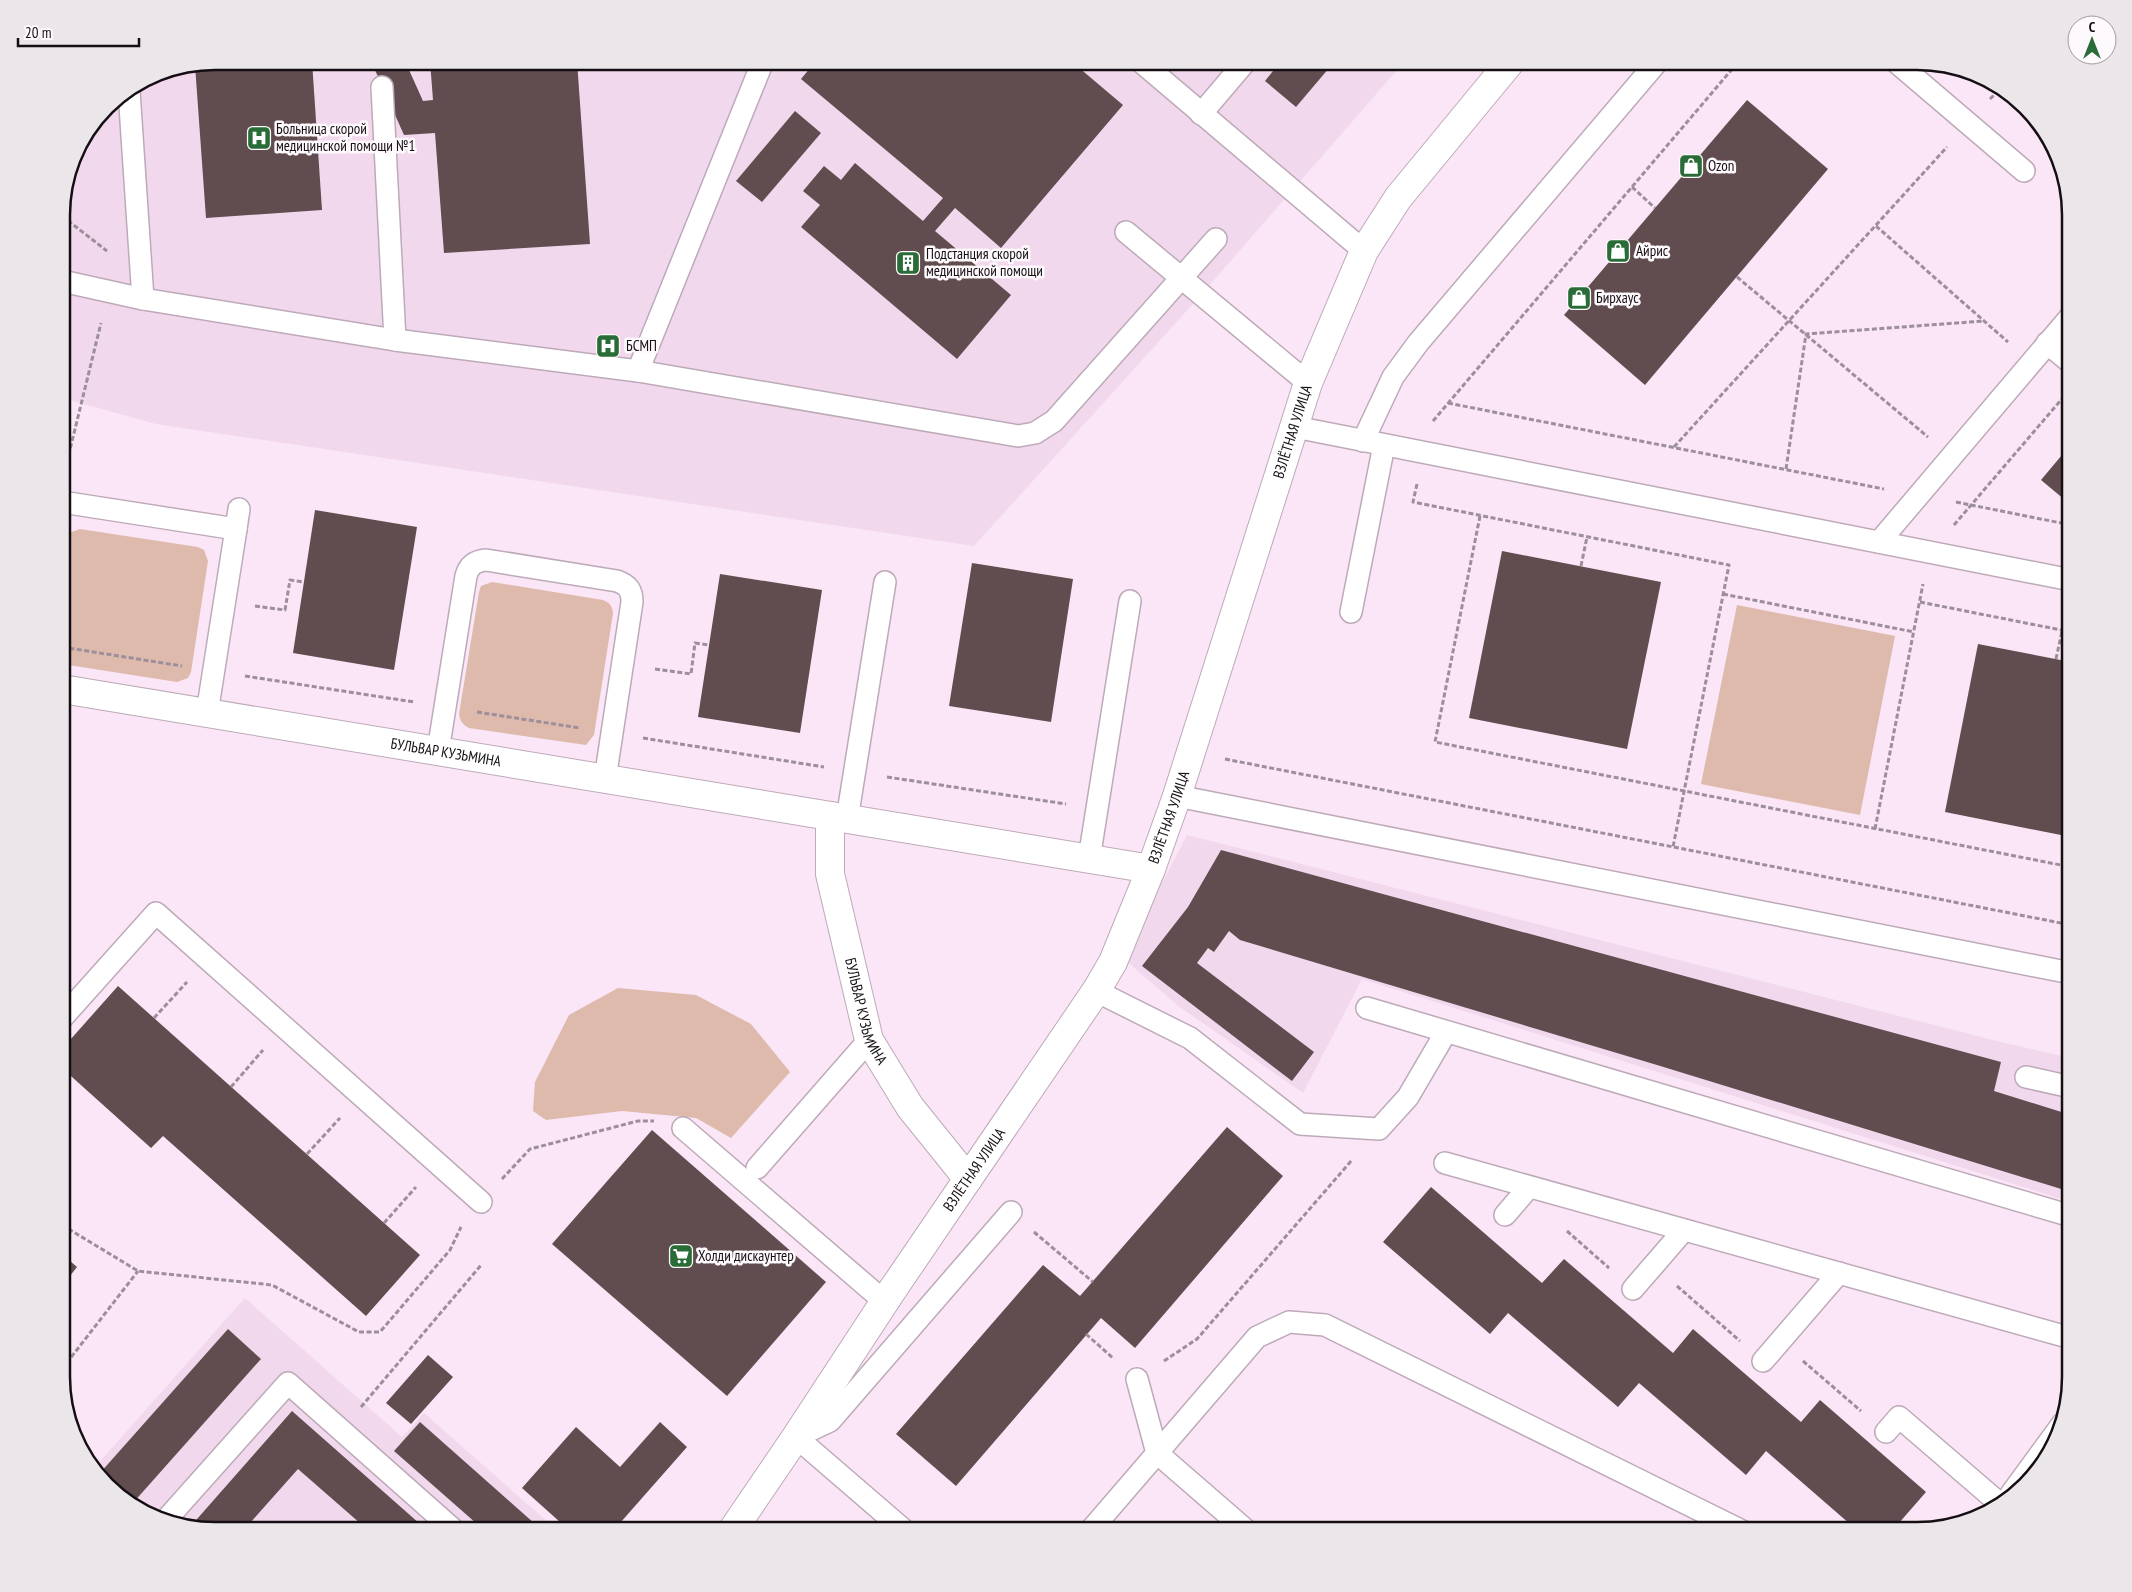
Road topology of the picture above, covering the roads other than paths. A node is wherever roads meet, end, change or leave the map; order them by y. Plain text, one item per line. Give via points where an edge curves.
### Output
1 (759, 70) edge
2 (1150, 70) edge
3 (1238, 70) edge
4 (1504, 70) edge
5 (1650, 70) edge
6 (1905, 70) edge
7 (382, 87) dead end
8 (129, 98) edge
9 (1201, 114) junction
10 (2024, 171) dead end
11 (1126, 232) dead end
12 (1216, 239) dead end
13 (1364, 250) junction
14 (1182, 278) junction
15 (70, 282) edge
16 (143, 299) junction
17 (2062, 326) edge
18 (394, 340) junction
19 (2047, 343) junction
20 (2062, 356) edge
21 (638, 371) junction
22 (1308, 384) junction
23 (1294, 427) junction
24 (1374, 443) junction
25 (70, 503) edge
26 (1879, 542) junction
27 (2062, 578) edge
28 (884, 582) dead end
29 (1130, 601) dead end
30 (1351, 612) dead end
31 (70, 690) edge
32 (207, 713) junction
33 (438, 752) junction
34 (605, 779) junction
35 (1177, 796) junction
36 (839, 817) junction
37 (1089, 859) junction
38 (1150, 869) junction
39 (2062, 971) edge
40 (1096, 991) junction
41 (1368, 1008) dead end
42 (70, 1009) edge
43 (1446, 1032) junction
44 (869, 1040) junction
45 (2026, 1077) dead end
46 (2062, 1085) edge
47 (683, 1128) road end
48 (1445, 1163) dead end
49 (757, 1168) dead end
50 (968, 1179) junction
51 (1526, 1190) junction
52 (481, 1202) dead end
53 (1011, 1212) road end
54 (2062, 1213) edge
55 (1504, 1215) dead end
56 (1684, 1230) junction
57 (1839, 1273) junction
58 (1633, 1289) road end
59 (884, 1302) junction
60 (2062, 1335) edge
61 (1763, 1361) road end
62 (1137, 1379) road end
63 (1886, 1432) road end
64 (796, 1437) junction
65 (1157, 1453) junction
66 (1995, 1499) edge
67 (171, 1514) edge
68 (445, 1522) edge
69 (738, 1522) edge
70 (895, 1522) edge
71 (1098, 1522) edge
72 (1236, 1522) edge
73 (1724, 1522) edge

1 - 21 lane
2 - 9 lane
3 - 9 lane
4 - 13 street, ВЗЛЁТНАЯ УЛИЦА via 1398,198
5 - 24 lane via 1418,342 1393,377
6 - 10 lane
7 - 18 lane
8 - 16 lane
9 - 13 lane
11 - 14 lane
12 - 14 lane
13 - 22 street, ВЗЛЁТНАЯ УЛИЦА
14 - 21 lane via 1054,421 1035,433 1018,436
14 - 22 lane
15 - 16 lane
16 - 18 lane
17 - 19 lane
18 - 21 lane
19 - 20 lane
19 - 26 lane
22 - 23 street, ВЗЛЁТНАЯ УЛИЦА
23 - 24 lane
23 - 35 street, ВЗЛЁТНАЯ УЛИЦА
24 - 26 lane
24 - 30 lane
25 - 32 lane via 238,519
26 - 27 lane
28 - 36 lane via 854,772
29 - 37 lane
31 - 32 street, БУЛЬВАР КУЗЬМИНА
32 - 33 street, БУЛЬВАР КУЗЬМИНА
33 - 34 street, БУЛЬВАР КУЗЬМИНА
33 - 34 lane via 466,576 473,564 486,560 617,581 629,588 632,602
34 - 36 street, БУЛЬВАР КУЗЬМИНА
35 - 38 street, ВЗЛЁТНАЯ УЛИЦА
35 - 39 lane
36 - 37 street, БУЛЬВАР КУЗЬМИНА
36 - 44 street, БУЛЬВАР КУЗЬМИНА via 830,874
37 - 38 street, БУЛЬВАР КУЗЬМИНА
38 - 40 street, ВЗЛЁТНАЯ УЛИЦА via 1113,962
40 - 43 lane via 1190,1038 1300,1124 1379,1129 1408,1097
40 - 50 street, ВЗЛЁТНАЯ УЛИЦА
41 - 43 lane
42 - 52 lane via 156,913
43 - 54 lane
44 - 49 lane
44 - 50 street, БУЛЬВАР КУЗЬМИНА via 910,1107
45 - 46 lane
47 - 59 lane
48 - 51 lane
50 - 59 street, ВЗЛЁТНАЯ УЛИЦА
51 - 55 lane
51 - 56 lane
53 - 64 lane via 830,1421
56 - 57 lane
56 - 58 lane
57 - 60 lane
57 - 61 lane
59 - 64 street, ВЗЛЁТНАЯ УЛИЦА
62 - 65 lane
63 - 66 lane via 1899,1417
64 - 69 street, ВЗЛЁТНАЯ УЛИЦА
64 - 70 lane
65 - 71 lane
65 - 72 lane
65 - 73 lane via 1258,1337 1289,1322 1325,1325
67 - 68 lane via 288,1383

